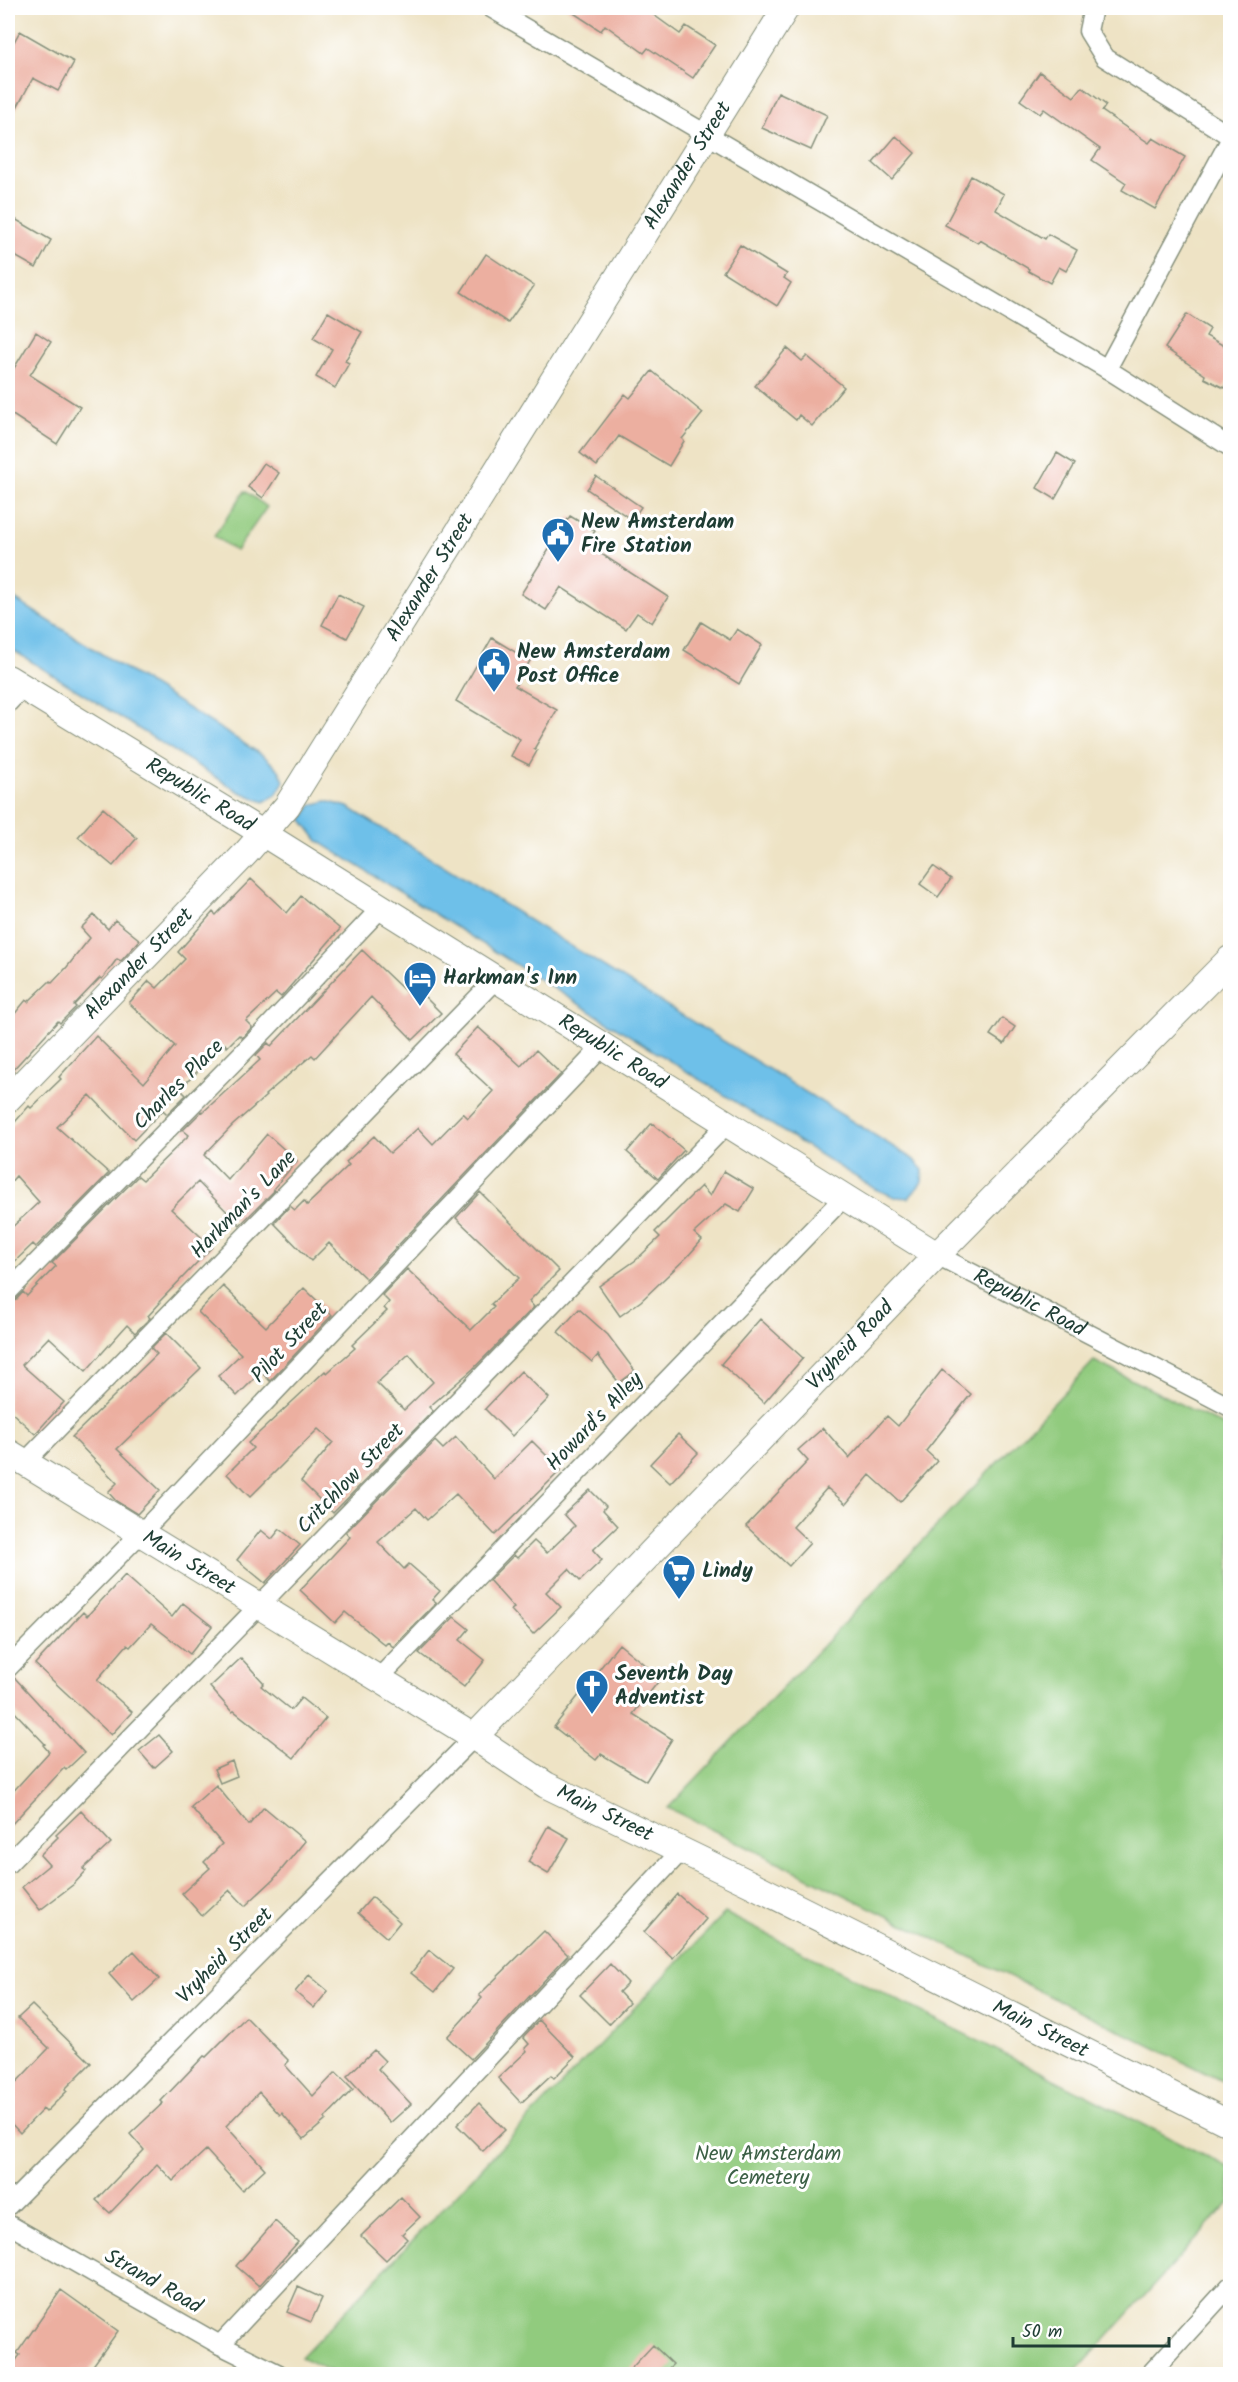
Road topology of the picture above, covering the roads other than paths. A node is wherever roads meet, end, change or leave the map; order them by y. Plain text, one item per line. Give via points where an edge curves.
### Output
1 (491, 8) edge
2 (786, 8) edge
3 (1093, 8) edge
4 (707, 133) junction
5 (1230, 138) edge
6 (1107, 369) junction
7 (1230, 447) edge
8 (13, 689) edge
9 (264, 834) junction
10 (381, 908) junction
11 (1230, 958) edge
12 (496, 978) junction
13 (602, 1047) junction
14 (8, 1099) edge
15 (727, 1124) junction
16 (844, 1197) junction
17 (937, 1254) junction
18 (8, 1292) edge
19 (1230, 1407) edge
20 (16, 1457) edge
21 (141, 1533) junction
22 (260, 1606) junction
23 (8, 1668) edge
24 (378, 1678) junction
25 (474, 1737) junction
26 (681, 1851) junction
27 (8, 1864) edge
28 (1230, 2124) edge
29 (8, 2206) edge
30 (8, 2224) edge
31 (1230, 2286) edge
32 (220, 2345) junction
33 (279, 2374) edge
34 (1150, 2374) edge

1 - 4 street
2 - 4 street, Alexander Street
3 - 5 street via 1088,31 1104,57
4 - 6 street
4 - 9 street, Alexander Street via 287,806
5 - 6 street
6 - 7 street
8 - 9 street, Republic Road
9 - 10 street, Republic Road
9 - 14 street, Alexander Street
10 - 12 street, Republic Road
10 - 18 street, Charles Place
11 - 17 street, Vryheid Road
12 - 13 street, Republic Road
12 - 20 street, Harkman's Lane
13 - 15 street, Republic Road
13 - 21 street, Pilot Street
15 - 16 street, Republic Road
15 - 22 street, Critchlow Street
16 - 17 street, Republic Road
16 - 24 street, Howard's Alley
17 - 19 street, Republic Road
17 - 25 street, Vryheid Road
20 - 21 street, Main Street
21 - 22 street, Main Street
21 - 23 street, Pilot Street
22 - 24 street, Main Street
22 - 27 street, Critchlow Street
24 - 25 street, Main Street
25 - 26 street, Main Street via 546,1785
25 - 29 street, Vryheid Street
26 - 28 street, Main Street
26 - 32 street
30 - 32 street, Strand Road
31 - 34 street
32 - 33 street, Strand Road

